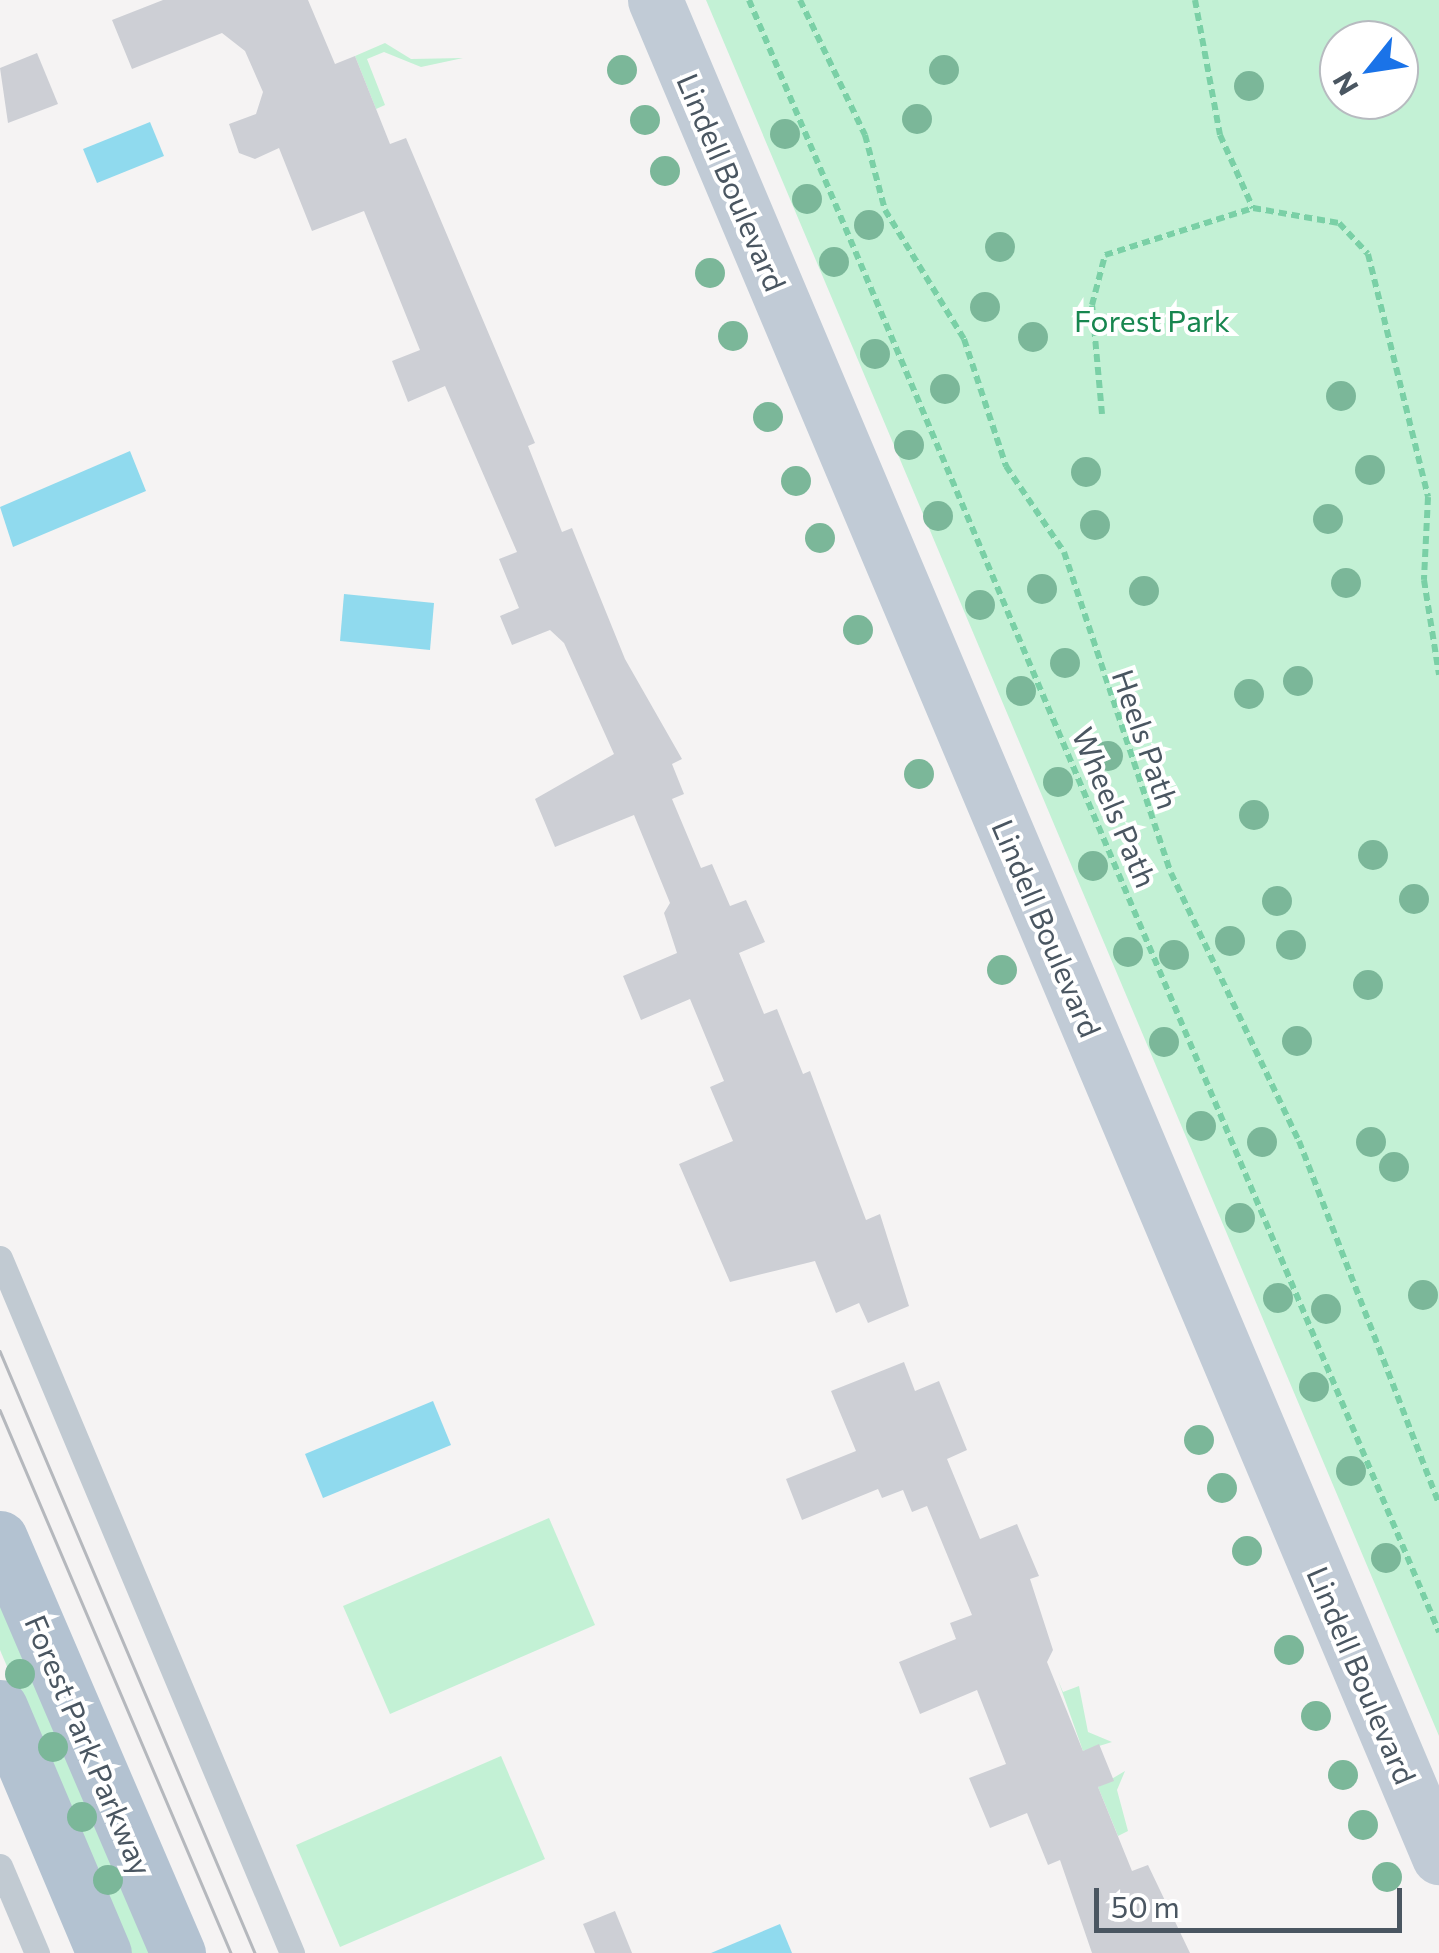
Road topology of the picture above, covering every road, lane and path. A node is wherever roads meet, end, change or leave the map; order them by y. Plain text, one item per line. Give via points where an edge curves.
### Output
1 (655, 0) edge
2 (749, 0) edge
3 (800, 0) edge
4 (1195, 0) edge
5 (1253, 208) junction
6 (1102, 414) dead end
7 (1439, 675) edge
8 (0, 1258) edge
9 (1439, 1503) edge
10 (0, 1538) edge
11 (1439, 1632) edge
12 (0, 1707) edge
13 (1439, 1857) edge
14 (0, 1866) edge
15 (37, 1953) edge
16 (104, 1953) edge
17 (178, 1953) edge
18 (292, 1953) edge

1 - 13 main road, Lindell Boulevard
2 - 11 path, Wheels Path
3 - 9 path, Heels Path via 865,135 885,210 964,338 1006,466 1064,552 1164,856 1299,1141
4 - 5 path via 1220,135
5 - 6 path via 1105,255 1092,305
5 - 7 path via 1339,223 1368,254 1428,498 1426,610
8 - 18 lane
10 - 17 main road, Forest Park Parkway
12 - 16 main road
14 - 15 lane

